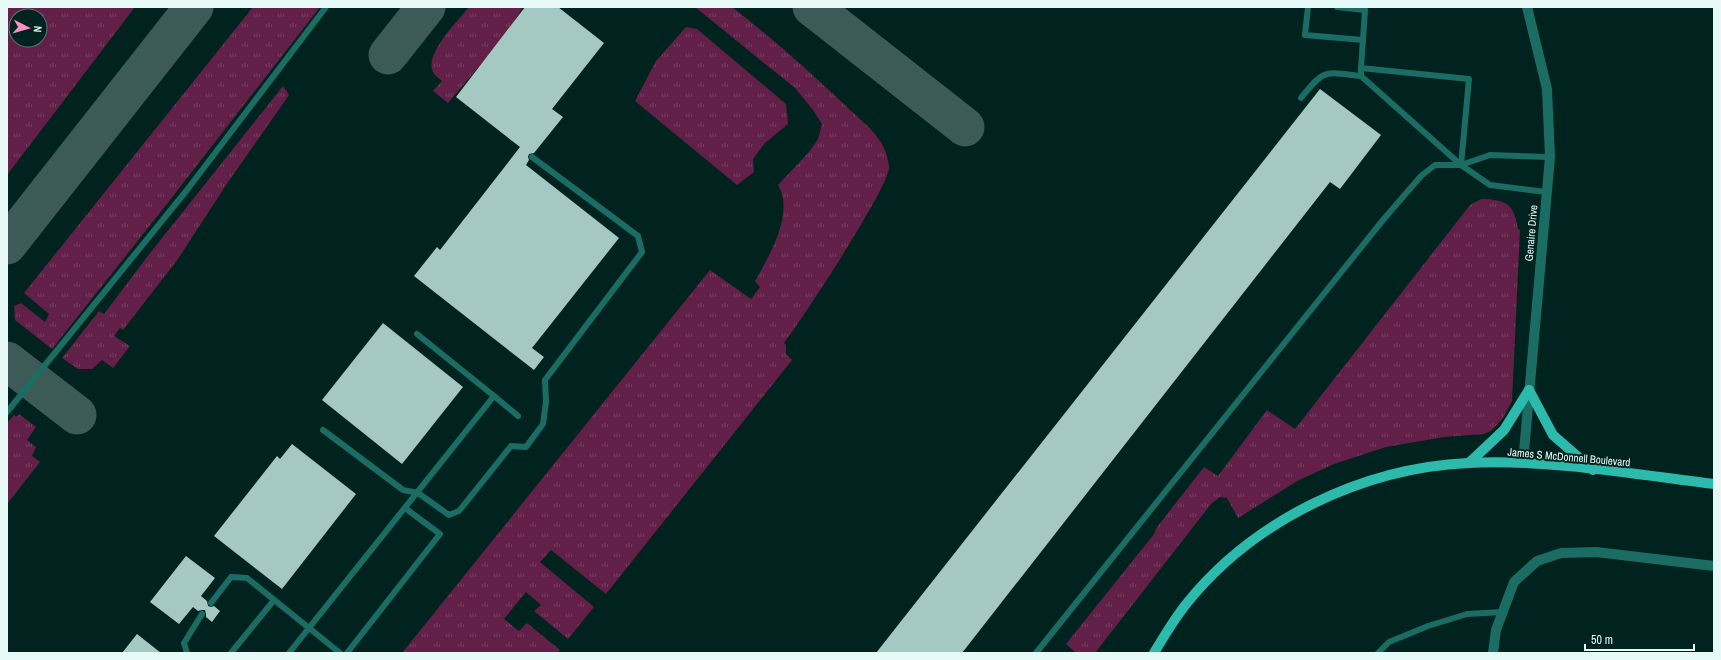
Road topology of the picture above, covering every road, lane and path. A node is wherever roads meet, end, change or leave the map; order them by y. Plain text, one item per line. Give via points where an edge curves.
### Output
1 (326, 7) edge
2 (1308, 7) edge
3 (1337, 7) edge
4 (1527, 7) edge
5 (1363, 40) junction
6 (1361, 68) junction
7 (1361, 76) junction
8 (1301, 98) dead end
9 (532, 157) dead end
10 (1550, 157) junction
11 (1461, 165) junction
12 (1546, 192) junction
13 (417, 334) dead end
14 (1529, 390) junction
15 (494, 396) junction
16 (7, 412) edge
17 (518, 416) dead end
18 (322, 430) dead end
19 (1469, 463) junction
20 (1523, 463) junction
21 (1593, 470) junction
22 (1714, 484) edge
23 (418, 493) junction
24 (406, 508) junction
25 (1714, 566) edge
26 (274, 600) junction
27 (211, 604) dead end
28 (1503, 612) junction
29 (202, 614) dead end
30 (309, 628) junction
31 (187, 653) edge
32 (232, 653) edge
33 (289, 653) edge
34 (340, 653) edge
35 (347, 653) edge
36 (1036, 653) edge
37 (1154, 653) edge
38 (1378, 653) edge
39 (1493, 653) edge

1 - 16 lane via 187,190
2 - 5 lane via 1306,34
3 - 5 lane via 1365,10
4 - 10 street, Genaire Drive via 1547,89
5 - 6 lane
6 - 7 lane
6 - 11 lane via 1469,79
7 - 8 lane via 1328,73 1318,77
7 - 11 lane
9 - 23 lane via 638,236 642,252 545,380 543,424 526,448 511,446 459,511 449,515
10 - 11 lane via 1490,155
10 - 12 street, Genaire Drive
11 - 12 lane via 1490,185
11 - 36 lane via 1435,165 1421,176
12 - 14 street, Genaire Drive
13 - 15 lane
14 - 19 main road via 1504,430
14 - 20 street, Genaire Drive
14 - 21 main road via 1552,435
15 - 17 lane
15 - 23 lane
18 - 23 lane via 403,490
19 - 20 main road, James S McDonnell Boulevard
19 - 37 main road, James S McDonnell Boulevard via 1413,469 1387,475 1302,508 1257,538 1213,576 1187,603
20 - 21 main road, James S McDonnell Boulevard
21 - 22 main road, James S McDonnell Boulevard
23 - 24 lane
24 - 30 lane
24 - 35 lane via 440,534
25 - 28 street via 1596,552 1561,553 1537,561 1514,582
26 - 27 lane via 247,578 231,577
26 - 30 lane
26 - 32 lane
28 - 38 lane via 1467,614 1428,626 1389,642
28 - 39 street via 1496,630
29 - 31 lane via 184,643
30 - 33 lane
30 - 34 lane

